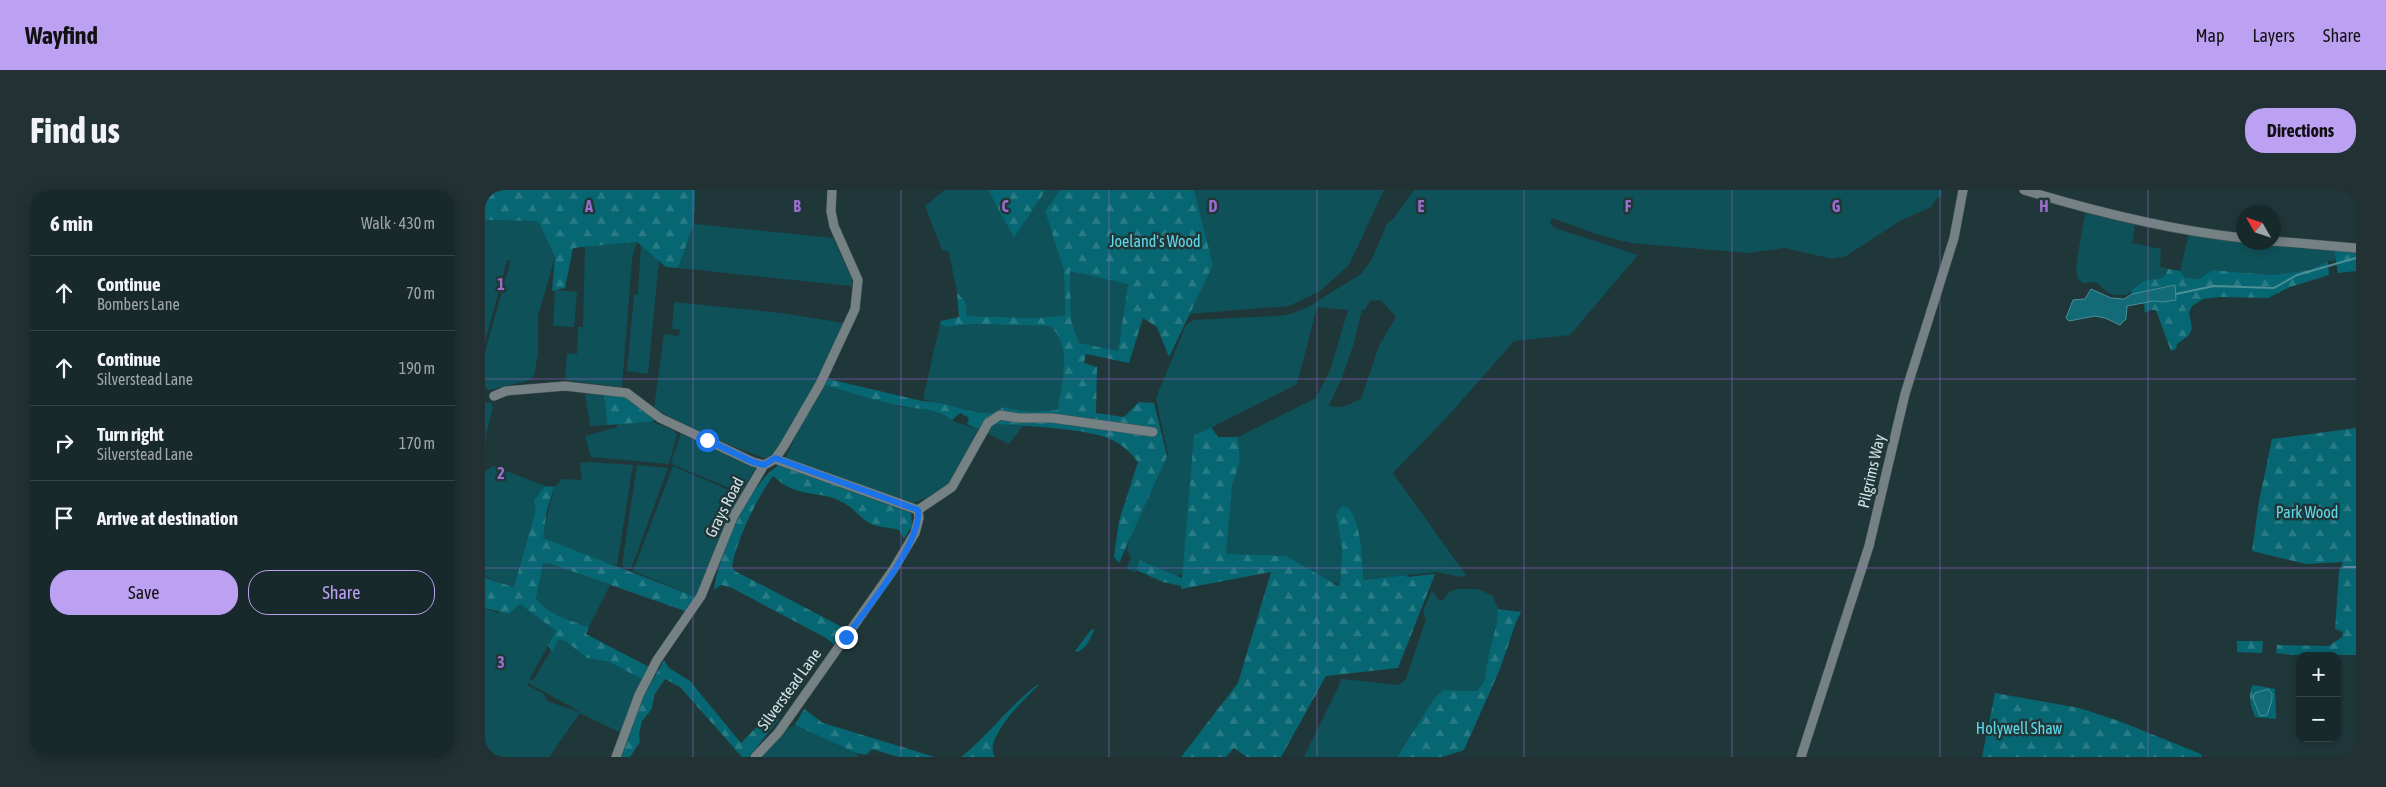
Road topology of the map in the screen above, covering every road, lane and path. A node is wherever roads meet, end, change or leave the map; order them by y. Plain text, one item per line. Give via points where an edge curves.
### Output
1 (832, 190) edge
2 (1963, 190) edge
3 (2024, 190) edge
4 (2236, 237) edge
5 (2281, 242) edge
6 (2356, 248) edge
7 (493, 396) dead end
8 (1153, 432) dead end
9 (775, 458) junction
10 (764, 465) junction
11 (918, 510) junction
12 (617, 757) edge
13 (755, 757) edge
14 (1801, 757) edge

1 - 9 street, Grays Road via 834,226 858,280 855,309 820,384
2 - 14 street, Pilgrims Way via 1954,238 1905,394 1869,546
3 - 4 street via 2136,220 2201,234
5 - 6 street
7 - 10 street via 506,391 565,386 627,394 660,418
8 - 11 street via 1052,418 999,415 989,423 952,486
9 - 10 street, Grays Road
9 - 11 street
10 - 12 street, Grays Road via 733,517 701,596 657,660 639,695
11 - 13 street, Silverstead Lane via 915,533 897,564 778,732

